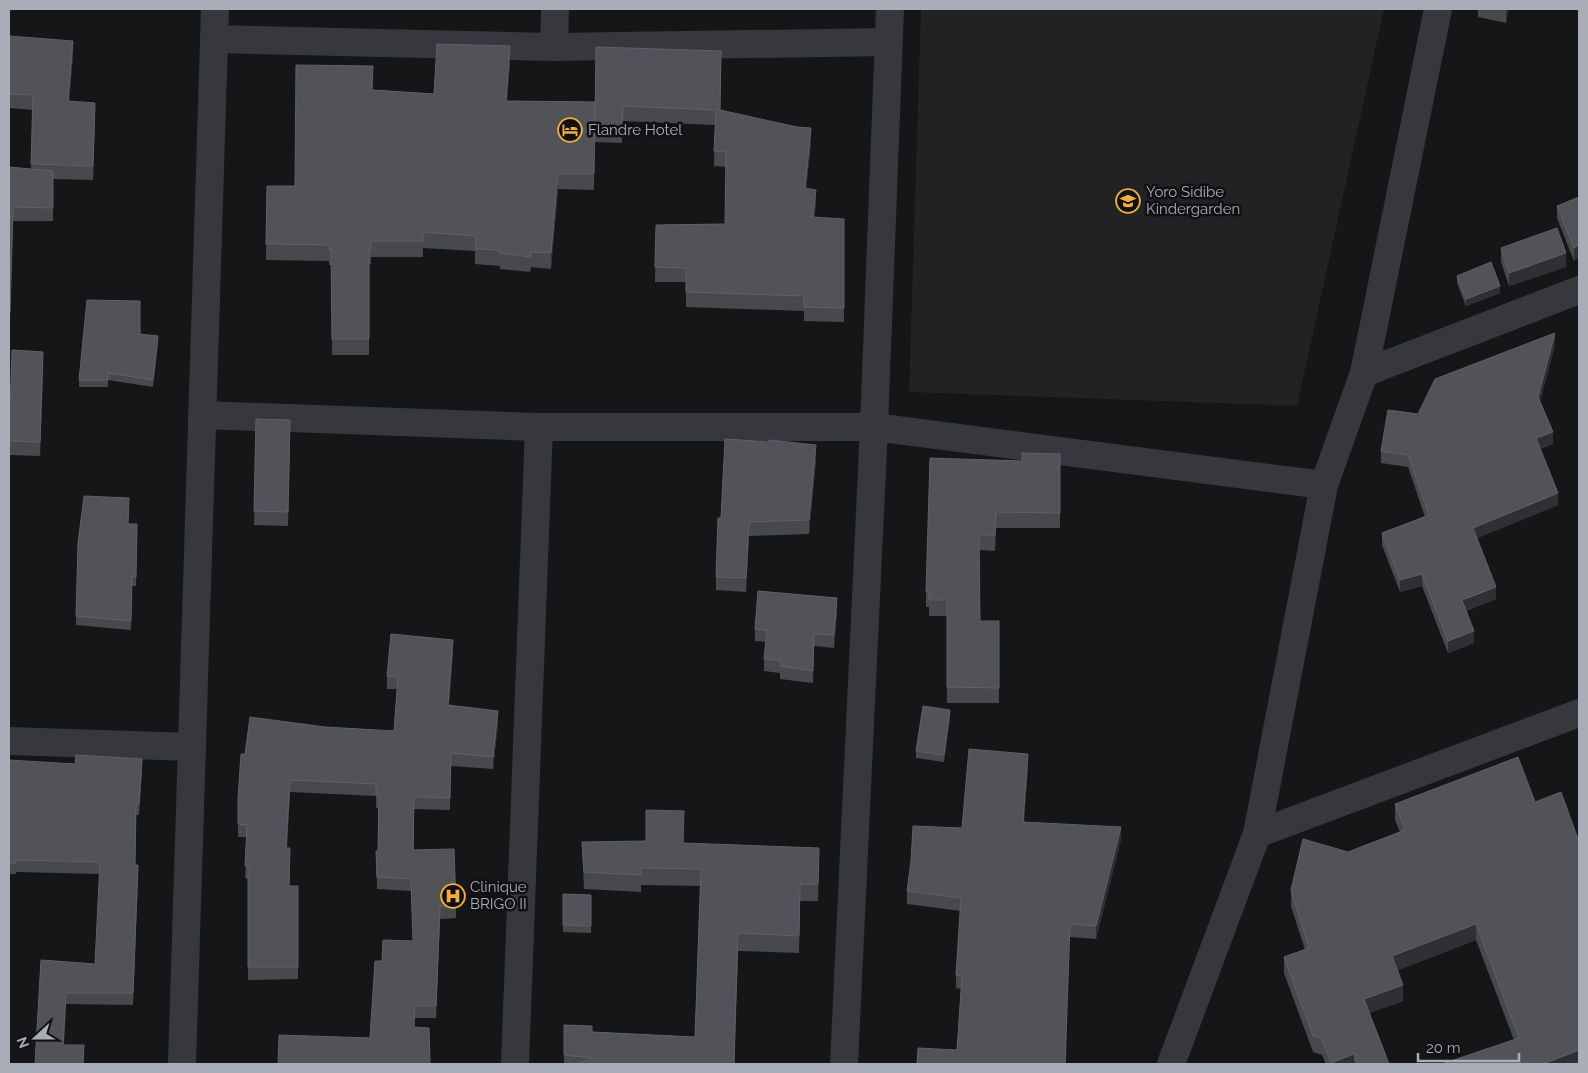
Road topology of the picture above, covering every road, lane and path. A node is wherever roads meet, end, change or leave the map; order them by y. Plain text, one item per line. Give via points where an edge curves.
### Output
1 (215, 9) edge
2 (555, 9) edge
3 (890, 9) edge
4 (1438, 9) edge
5 (214, 38) junction
6 (888, 42) junction
7 (554, 47) junction
8 (1579, 290) edge
9 (1364, 373) junction
10 (202, 415) junction
11 (539, 427) junction
12 (874, 427) junction
13 (1324, 485) junction
14 (1579, 713) edge
15 (9, 741) edge
16 (192, 747) junction
17 (1257, 834) junction
18 (182, 1064) edge
19 (515, 1064) edge
20 (844, 1064) edge
21 (1171, 1064) edge

1 - 5 street
2 - 7 street
3 - 6 street
4 - 9 street
5 - 7 street
5 - 10 street
6 - 7 street
6 - 12 street
8 - 9 street
9 - 13 street
10 - 11 street
10 - 16 street
11 - 12 street
11 - 19 street
12 - 13 street
12 - 20 street
13 - 17 street
14 - 17 street
15 - 16 street
16 - 18 street
17 - 21 street

